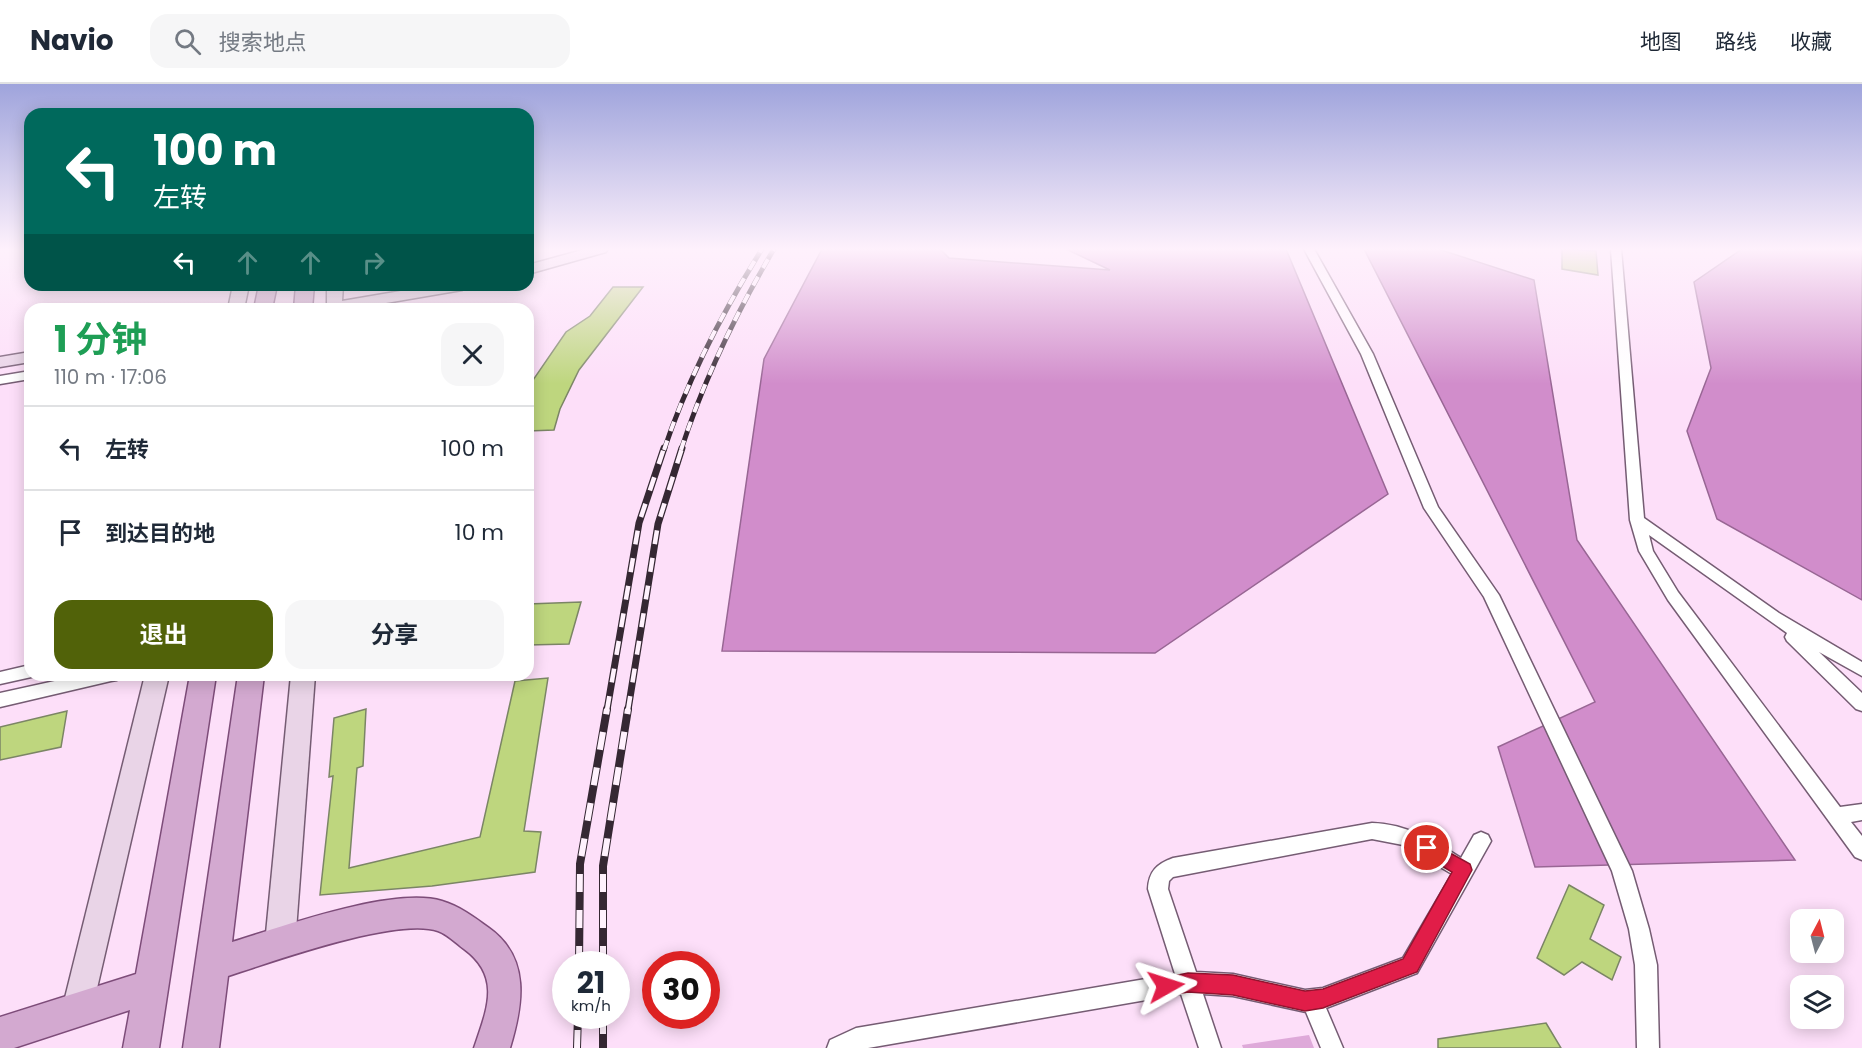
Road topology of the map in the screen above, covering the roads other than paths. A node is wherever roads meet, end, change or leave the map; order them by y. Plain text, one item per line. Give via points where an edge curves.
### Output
1 (410, 294) edge
2 (1334, 294) edge
3 (1619, 294) edge
4 (359, 303) edge
5 (24, 358) edge
6 (0, 362) edge
7 (24, 376) edge
8 (0, 380) edge
9 (1637, 520) junction
10 (1773, 617) junction
11 (1862, 670) edge
12 (24, 672) edge
13 (0, 678) edge
14 (84, 681) edge
15 (156, 681) edge
16 (202, 681) edge
17 (250, 681) edge
18 (302, 681) edge
19 (0, 700) edge
20 (1862, 704) edge
21 (1862, 812) edge
22 (1836, 816) junction
23 (1481, 841) dead end
24 (1862, 852) edge
25 (1463, 870) junction
26 (280, 944) junction
27 (213, 964) junction
28 (1188, 982) junction
29 (151, 986) junction
30 (1312, 1000) junction
31 (77, 1010) junction
32 (0, 1035) edge
33 (141, 1048) edge
34 (201, 1048) edge
35 (492, 1048) edge
36 (838, 1048) edge
37 (1210, 1048) edge
38 (1332, 1048) edge
39 (1648, 1048) edge

1 - 4 street
2 - 39 street via 1367,354 1431,508 1491,595 1622,870 1646,965
3 - 9 street
5 - 6 street
7 - 8 street
9 - 10 street
9 - 22 street via 1659,575
10 - 11 street
10 - 20 street
12 - 13 street
14 - 19 street
15 - 31 street
16 - 29 main road
17 - 27 main road
18 - 26 street
21 - 22 street
22 - 24 street
23 - 25 street
25 - 28 street via 1408,837 1386,831 1173,867 1158,878 1158,889
25 - 30 street via 1410,966
26 - 27 main road
26 - 35 main road via 383,916 438,915 484,942 504,969 506,1006
27 - 34 main road
28 - 30 street via 1233,985
28 - 36 street via 856,1039
28 - 37 street
29 - 31 main road
29 - 33 main road
30 - 38 street
31 - 32 main road

